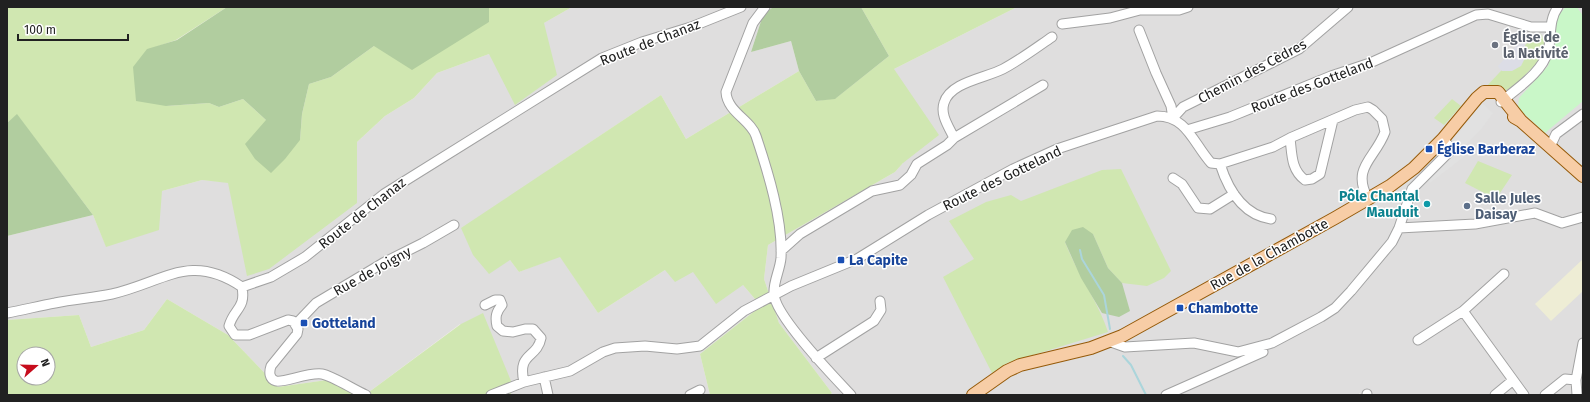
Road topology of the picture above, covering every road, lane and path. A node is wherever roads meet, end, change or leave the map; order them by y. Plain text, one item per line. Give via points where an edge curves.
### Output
1 (742, 7) edge
2 (765, 7) edge
3 (1188, 7) edge
4 (1348, 7) edge
5 (1558, 7) edge
6 (1062, 24) dead end
7 (1550, 27) junction
8 (1139, 30) dead end
9 (1052, 37) dead end
10 (1043, 85) dead end
11 (1503, 101) junction
12 (1582, 117) edge
13 (1173, 118) junction
14 (1333, 120) junction
15 (1187, 130) junction
16 (954, 138) junction
17 (1290, 138) junction
18 (1443, 139) junction
19 (1550, 147) junction
20 (1220, 164) junction
21 (1583, 176) edge
22 (1173, 178) dead end
23 (1234, 194) junction
24 (1368, 199) junction
25 (1583, 217) edge
26 (1271, 219) dead end
27 (454, 225) dead end
28 (1399, 228) junction
29 (781, 251) junction
30 (1504, 274) dead end
31 (242, 287) junction
32 (774, 294) junction
33 (880, 302) dead end
34 (485, 305) dead end
35 (1463, 311) junction
36 (7, 313) edge
37 (296, 324) junction
38 (1418, 340) dead end
39 (1111, 342) junction
40 (1583, 343) edge
41 (1272, 344) junction
42 (816, 358) junction
43 (544, 377) junction
44 (1576, 380) junction
45 (1512, 381) junction
46 (524, 382) junction
47 (700, 390) dead end
48 (1579, 392) edge
49 (366, 395) edge
50 (491, 395) edge
51 (548, 395) edge
52 (690, 395) edge
53 (851, 395) edge
54 (972, 395) edge
55 (1166, 395) edge
56 (1495, 395) edge
57 (1524, 395) edge
58 (1545, 395) edge

1 - 31 street, Route de Chanaz via 602,58 384,194 305,257 271,277
2 - 29 street via 753,24 726,92 726,98 756,133 773,196
3 - 6 street via 1179,10 1140,10 1110,18
4 - 13 street, Chemin des Cèdres via 1299,49 1183,107
5 - 7 street via 1553,14
7 - 11 street via 1545,61
7 - 15 street, Route des Gotteland via 1531,27 1488,14 1476,15 1370,63 1230,117
8 - 13 street via 1171,106
9 - 16 street via 1003,69 958,87 950,94 944,102 943,115
10 - 16 street
11 - 18 main road, Rue de la Chambotte via 1491,97 1471,106
11 - 19 main road via 1513,117
12 - 19 street via 1556,134
13 - 15 street
13 - 32 street, Route des Gotteland via 1147,118 1038,157 928,214 857,259
14 - 17 street
14 - 17 street via 1323,167 1320,174 1312,179 1304,180 1298,176 1294,168
14 - 24 street via 1368,107 1382,119 1385,132 1362,174 1363,187
15 - 20 street via 1209,160
16 - 29 street via 918,164 900,185 872,191 800,234
17 - 20 street via 1254,154
18 - 24 main road, Rue de la Chambotte via 1414,168
18 - 28 street via 1450,151 1412,189
19 - 21 main road
20 - 23 street
22 - 23 street via 1182,184 1198,208 1210,209
23 - 26 street via 1251,212
24 - 39 main road, Rue de la Chambotte
25 - 28 street via 1562,223 1535,213 1475,224
27 - 37 street, Rue de Joigny via 316,303
28 - 41 street via 1392,242 1374,265 1335,308
29 - 32 street
30 - 35 street
31 - 36 street via 216,274 202,270 187,270 113,293
31 - 37 street via 242,305 230,320 229,326 235,335 249,335 288,320
32 - 42 street via 779,306
32 - 43 street, Route des Gotteland via 744,312 700,346 677,349 645,346 615,348 603,352 575,369
33 - 42 street via 881,310 874,320
34 - 46 street via 500,300 502,305 495,318 497,326 504,331 533,329 542,338 540,345 523,363 521,370
35 - 38 street
35 - 45 street
37 - 49 street via 297,334 271,366 269,372 272,378 281,381 303,375 323,374
39 - 41 street via 1125,347 1194,343 1238,352
39 - 54 main road, Rue de la Chambotte via 1020,364 1007,370
40 - 44 street
41 - 55 street via 1263,352
42 - 53 street
43 - 46 street, Route des Gotteland
43 - 51 street
44 - 48 street
44 - 58 street via 1565,380
45 - 56 street
45 - 57 street
46 - 50 street, Route des Gotteland
47 - 52 street

